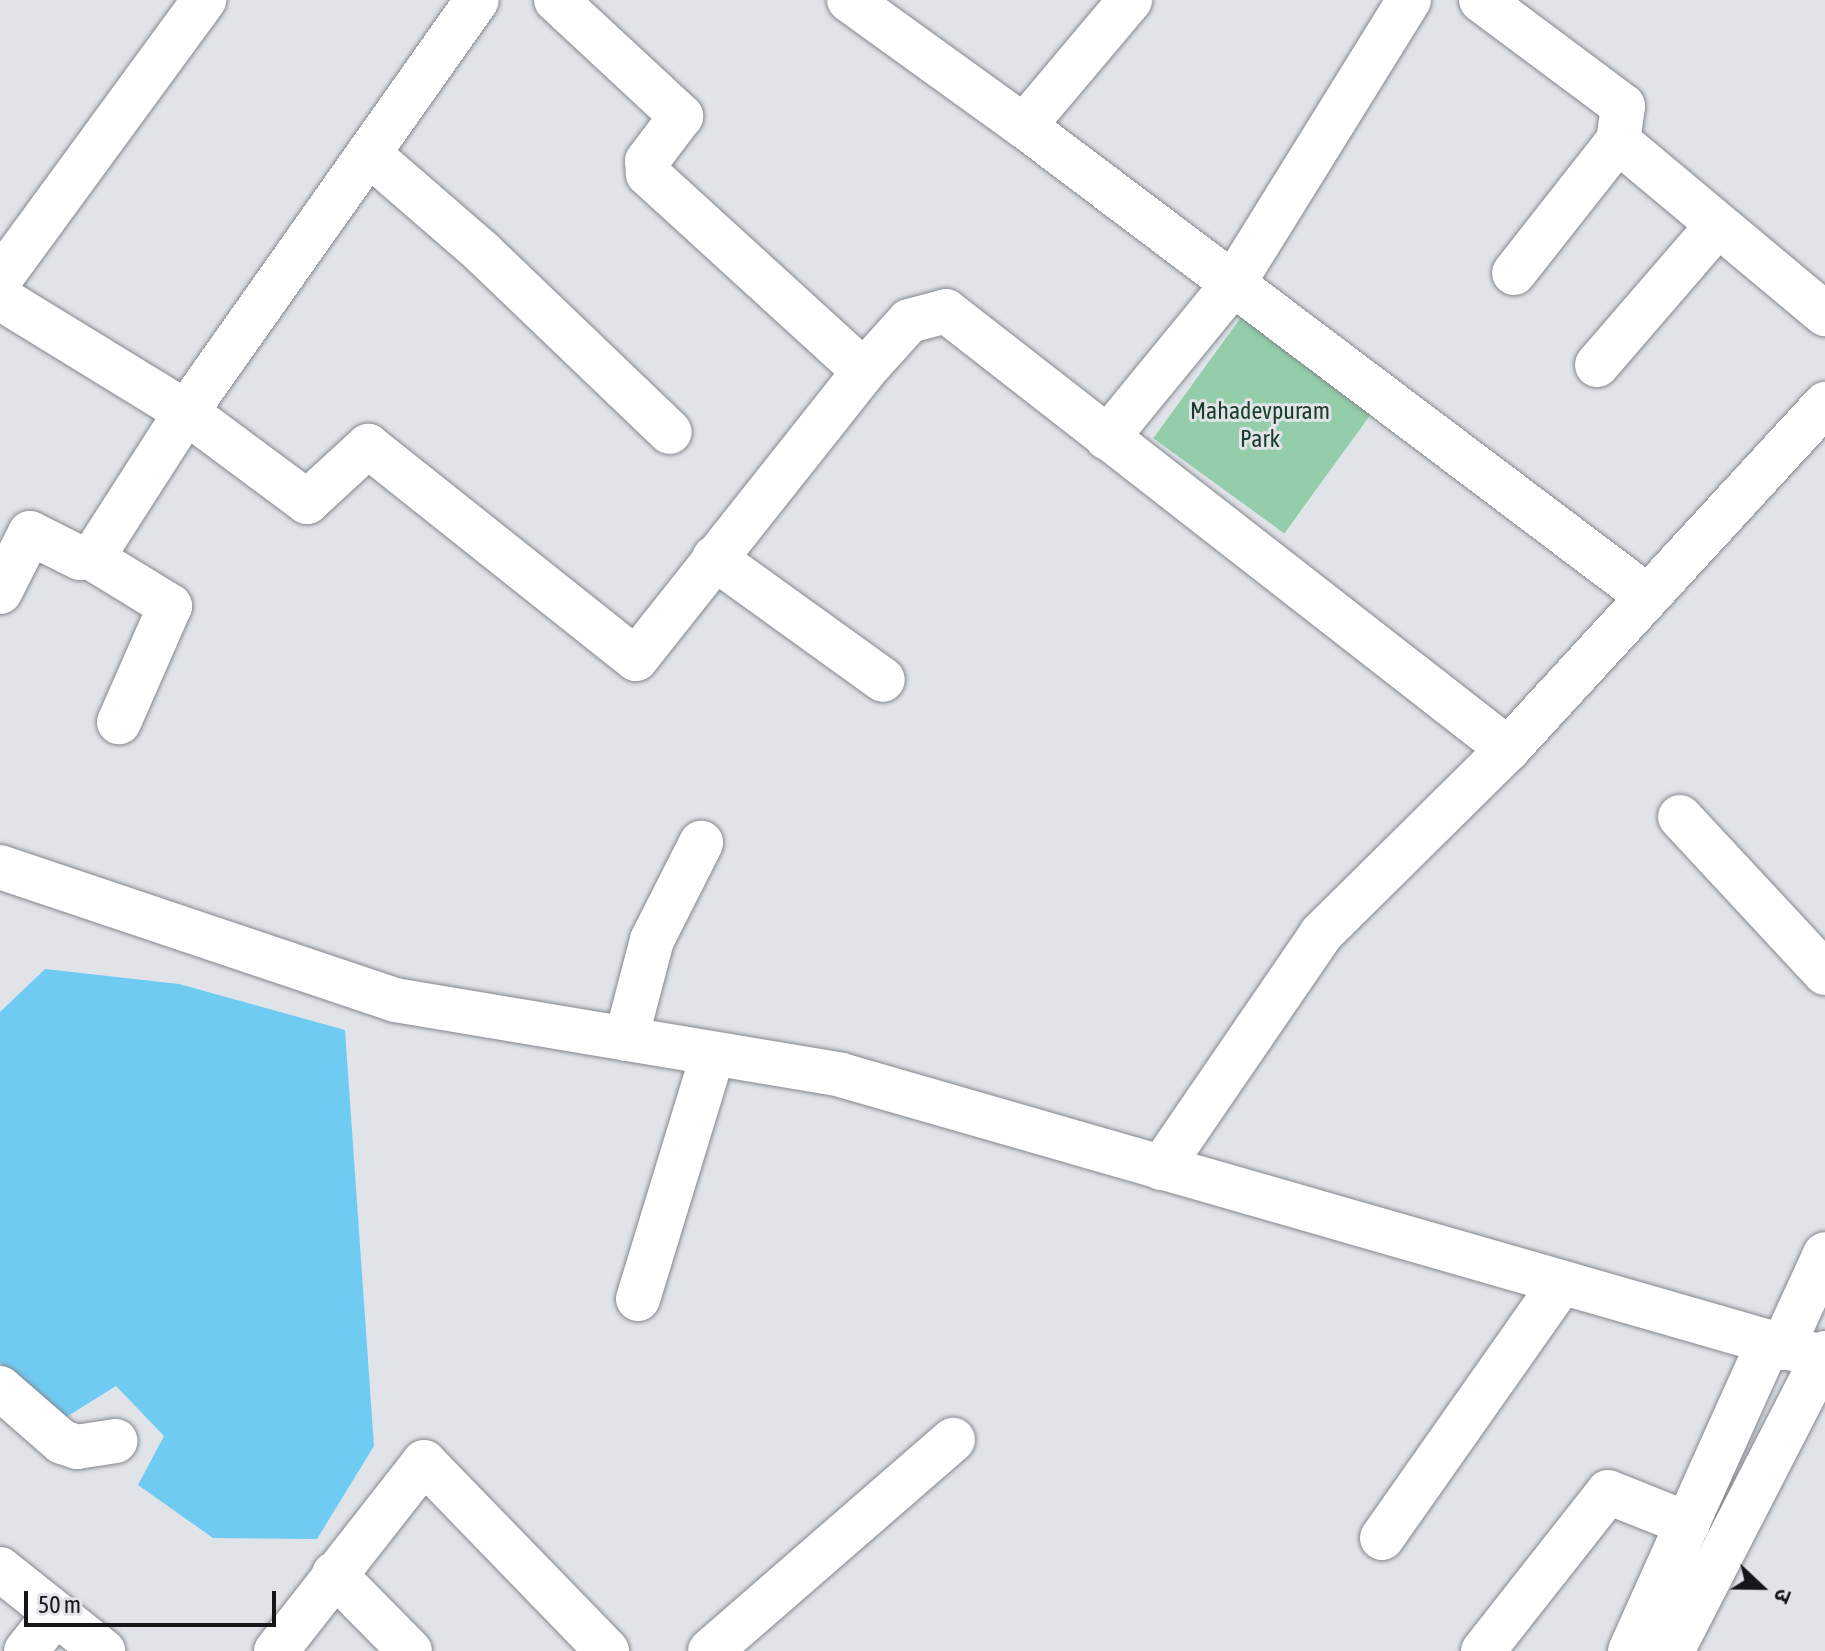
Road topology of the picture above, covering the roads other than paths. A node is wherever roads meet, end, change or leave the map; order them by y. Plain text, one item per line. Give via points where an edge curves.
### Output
1 (204, 0) edge
2 (477, 0) edge
3 (556, 0) edge
4 (849, 0) edge
5 (1130, 0) edge
6 (1409, 0) edge
7 (1481, 0) edge
8 (1024, 126) junction
9 (1618, 141) junction
10 (369, 154) junction
11 (1718, 225) junction
12 (1514, 273) dead end
13 (0, 279) edge
14 (1233, 284) junction
15 (0, 298) edge
16 (1825, 314) edge
17 (1597, 365) dead end
18 (864, 371) junction
19 (1825, 404) edge
20 (186, 412) junction
21 (670, 432) dead end
22 (1107, 438) junction
23 (15, 525) edge
24 (90, 557) junction
25 (714, 558) junction
26 (0, 592) edge
27 (1647, 596) junction
28 (883, 680) dead end
29 (119, 722) dead end
30 (1508, 749) junction
31 (1680, 817) dead end
32 (701, 843) dead end
33 (0, 867) edge
34 (1825, 973) edge
35 (626, 1039) junction
36 (713, 1054) junction
37 (1161, 1168) junction
38 (1825, 1254) edge
39 (1561, 1283) junction
40 (638, 1299) dead end
41 (1803, 1352) edge
42 (0, 1388) edge
43 (953, 1440) dead end
44 (116, 1441) dead end
45 (1688, 1524) junction
46 (1382, 1538) dead end
47 (0, 1569) edge
48 (334, 1574) junction
49 (55, 1614) junction
50 (26, 1651) edge
51 (103, 1651) edge
52 (276, 1651) edge
53 (410, 1651) edge
54 (607, 1651) edge
55 (710, 1651) edge
56 (1483, 1651) edge
57 (1630, 1651) edge
58 (1672, 1651) edge

1 - 13 street
2 - 10 street
3 - 18 street via 681,116 647,161 648,174
4 - 8 street
5 - 8 street
6 - 14 street
7 - 9 street via 1623,106
8 - 14 street
9 - 11 street
9 - 12 street
10 - 20 street
10 - 21 street via 482,252
11 - 16 street
11 - 17 street
14 - 22 street
14 - 27 street
15 - 20 street
18 - 22 street via 909,321 946,311
18 - 25 street
19 - 27 street
20 - 24 street
20 - 25 street via 307,502 368,446 631,659 641,654
22 - 30 street
23 - 24 street via 80,558
23 - 26 street
24 - 29 street via 170,606
25 - 28 street
27 - 30 street
30 - 37 street via 1321,934
31 - 34 street
32 - 35 street via 652,940
33 - 35 street via 395,1000
35 - 36 street
36 - 37 street via 841,1075
36 - 40 street
37 - 39 street
38 - 41 street
39 - 41 street
39 - 46 street
41 - 45 street
41 - 58 street
42 - 44 street via 62,1442 77,1447
43 - 55 street
45 - 56 street via 1608,1492
45 - 57 street
47 - 49 street
48 - 52 street
48 - 53 street
48 - 54 street via 420,1465 428,1463
49 - 50 street
49 - 51 street

